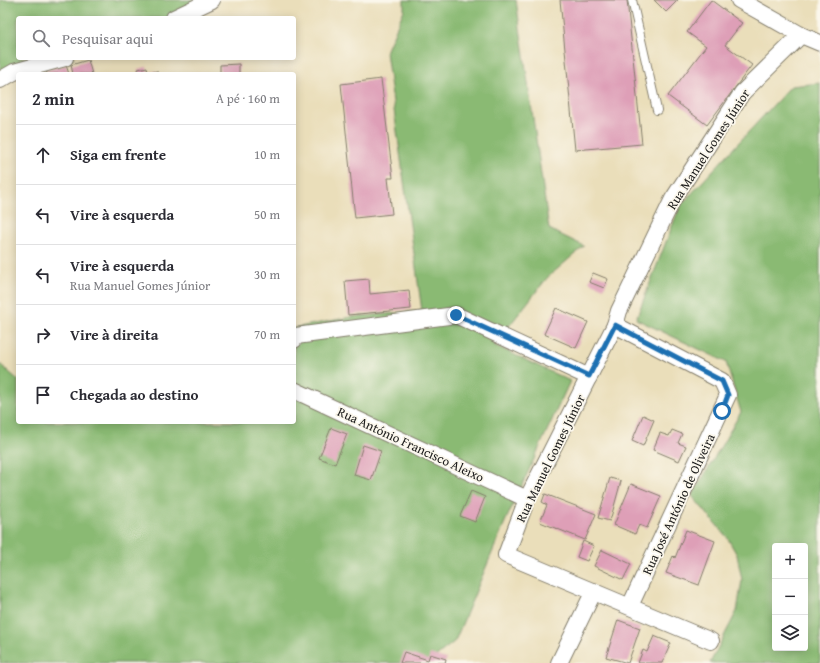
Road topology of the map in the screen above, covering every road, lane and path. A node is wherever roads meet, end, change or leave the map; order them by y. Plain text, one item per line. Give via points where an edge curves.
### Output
1 (212, 0) edge
2 (632, 0) edge
3 (739, 0) edge
4 (178, 16) edge
5 (801, 35) junction
6 (820, 43) edge
7 (58, 60) edge
8 (0, 80) edge
9 (657, 110) dead end
10 (615, 325) junction
11 (296, 336) edge
12 (589, 376) junction
13 (296, 391) edge
14 (527, 499) junction
15 (594, 592) junction
16 (630, 606) junction
17 (711, 641) dead end
18 (558, 663) edge

1 - 4 street
2 - 9 lane
3 - 5 street
5 - 6 street
5 - 10 street, Rua Manuel Gomes Júnior via 742,93 677,192 619,311
7 - 8 street via 14,72
10 - 12 street, Rua Manuel Gomes Júnior
10 - 16 street, Rua José António de Oliveira via 722,381 728,395
11 - 12 street via 456,315
12 - 14 street, Rua Manuel Gomes Júnior
13 - 14 street, Rua António Francisco Aleixo
14 - 15 street, Rua Manuel Gomes Júnior via 506,555
15 - 16 street, Rua Manuel Gomes Júnior
15 - 18 street
16 - 17 street, Rua Manuel Gomes Júnior

